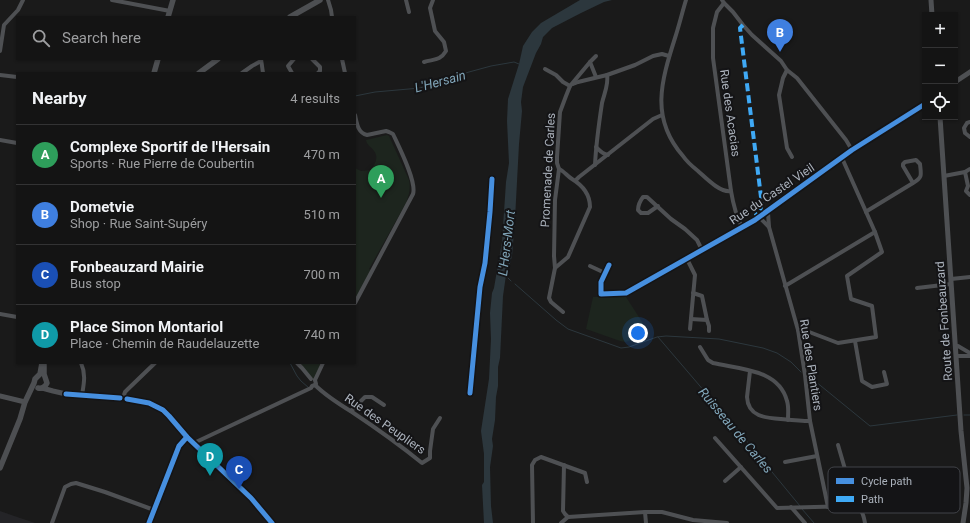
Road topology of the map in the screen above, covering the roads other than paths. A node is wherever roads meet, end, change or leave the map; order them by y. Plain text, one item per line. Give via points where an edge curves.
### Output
1 (23, 0) edge
2 (112, 0) edge
3 (173, 0) edge
4 (320, 0) edge
5 (328, 0) edge
6 (406, 0) edge
7 (433, 0) edge
8 (686, 0) edge
9 (931, 0) edge
10 (723, 2) edge
11 (409, 12) dead end
12 (932, 12) edge
13 (169, 14) edge
14 (292, 16) edge
15 (332, 16) edge
16 (0, 20) edge
17 (6, 22) junction
18 (0, 50) edge
19 (596, 56) dead end
20 (669, 56) junction
21 (158, 60) edge
22 (217, 60) edge
23 (261, 60) edge
24 (293, 60) edge
25 (313, 60) edge
26 (342, 60) edge
27 (424, 62) dead end
28 (590, 62) junction
29 (545, 69) dead end
30 (787, 70) junction
31 (154, 72) edge
32 (199, 72) edge
33 (243, 72) edge
34 (263, 72) edge
35 (291, 72) edge
36 (319, 72) edge
37 (345, 72) edge
38 (970, 72) edge
39 (0, 75) edge
40 (607, 75) junction
41 (16, 77) edge
42 (596, 77) junction
43 (958, 80) edge
44 (570, 86) junction
45 (922, 106) edge
46 (662, 115) junction
47 (356, 119) edge
48 (940, 120) edge
49 (970, 122) edge
50 (970, 137) edge
51 (0, 140) edge
52 (16, 143) edge
53 (596, 147) junction
54 (852, 150) junction
55 (608, 154) junction
56 (792, 157) dead end
57 (842, 158) junction
58 (595, 165) junction
59 (559, 169) junction
60 (970, 169) edge
61 (966, 172) junction
62 (944, 176) junction
63 (576, 180) junction
64 (913, 183) junction
65 (969, 185) edge
66 (731, 191) junction
67 (970, 195) edge
68 (658, 206) junction
69 (767, 212) junction
70 (866, 212) junction
71 (759, 217) junction
72 (742, 227) junction
73 (769, 227) junction
74 (875, 232) junction
75 (702, 250) junction
76 (554, 256) junction
77 (687, 259) junction
78 (563, 261) junction
79 (609, 265) dead end
80 (590, 266) dead end
81 (555, 268) junction
82 (605, 273) junction
83 (970, 278) edge
84 (951, 281) junction
85 (785, 286) junction
86 (917, 288) dead end
87 (694, 292) junction
88 (356, 301) edge
89 (563, 312) dead end
90 (0, 314) edge
91 (16, 317) edge
92 (691, 319) junction
93 (707, 320) junction
94 (690, 329) dead end
95 (798, 330) junction
96 (708, 331) dead end
97 (855, 341) junction
98 (956, 346) junction
99 (700, 348) dead end
100 (970, 354) edge
101 (957, 356) junction
102 (44, 364) edge
103 (44, 364) edge
104 (82, 364) edge
105 (154, 364) edge
106 (298, 364) edge
107 (322, 364) edge
108 (750, 371) junction
109 (884, 372) dead end
110 (38, 376) junction
111 (46, 379) junction
112 (313, 380) junction
113 (38, 386) junction
114 (313, 386) junction
115 (66, 394) junction
116 (82, 395) junction
117 (0, 396) edge
118 (124, 397) junction
119 (25, 402) junction
120 (384, 405) dead end
121 (351, 411) junction
122 (440, 418) dead end
123 (20, 419) junction
124 (788, 420) junction
125 (810, 421) junction
126 (187, 437) junction
127 (715, 438) dead end
128 (194, 443) junction
129 (838, 445) dead end
130 (817, 456) junction
131 (785, 462) dead end
132 (564, 465) junction
133 (741, 467) junction
134 (844, 467) edge
135 (0, 468) edge
136 (725, 481) dead end
137 (587, 482) dead end
138 (791, 507) junction
139 (828, 507) joint
140 (154, 510) junction
141 (645, 512) junction
142 (863, 513) edge
143 (568, 517) junction
144 (269, 522) edge
145 (52, 523) edge
146 (148, 523) edge
147 (533, 523) edge
148 (561, 523) edge
149 (646, 523) edge
150 (727, 523) edge
151 (805, 523) edge
152 (865, 523) edge
153 (962, 523) edge

1 - 17 street via 18,10
2 - 13 street
3 - 13 main road
4 - 14 main road
5 - 15 street
6 - 11 street
7 - 27 street via 430,8 435,31 444,42 446,51 440,58
8 - 20 street
9 - 12 street
10 - 30 street
10 - 66 street, Rue des Acacias via 713,28 713,58
16 - 17 street
17 - 18 street
19 - 28 street, Promenade de Carles
20 - 40 street via 653,56
20 - 46 street via 661,94
21 - 31 main road
22 - 32 main road
23 - 33 street
23 - 34 street
24 - 35 street via 288,66
25 - 36 street via 320,67
26 - 37 street
28 - 42 street
28 - 44 street, Promenade de Carles
29 - 44 street
30 - 54 street via 797,78
30 - 56 street via 780,95 787,148
38 - 43 street
39 - 41 street
40 - 42 street
40 - 53 street
42 - 44 street
44 - 59 street, Promenade de Carles via 560,112 557,157
45 - 54 street, Rue du Castel Vieil
46 - 55 street via 653,119
46 - 66 street via 668,133 683,157 719,189
47 - 88 street via 358,128 365,135 386,131 393,134 412,179 414,191
48 - 62 street, Route de Fonbeauzard
49 - 50 street via 964,128
51 - 52 street
53 - 55 street via 604,154
53 - 58 street
54 - 57 street, Rue du Castel Vieil
55 - 58 street
57 - 69 street, Rue du Castel Vieil
57 - 70 street
58 - 63 street
59 - 63 street
59 - 76 street, Promenade de Carles via 555,200
60 - 61 street
61 - 62 street
61 - 65 street
62 - 84 street, Route de Fonbeauzard
63 - 78 street via 588,194 590,207 568,257
64 - 64 street via 921,176 920,164 916,160 903,164
64 - 70 street
65 - 67 street via 966,191
66 - 72 street, Rue des Acacias
68 - 68 street via 647,197 643,197 638,210 641,213 648,213
68 - 75 street via 697,240
69 - 71 street, Rue du Castel Vieil
69 - 73 street, Rue des Plantiers
70 - 74 street
71 - 72 street, Rue du Castel Vieil
71 - 73 street, Rue des Plantiers
72 - 75 street, Rue du Castel Vieil
73 - 85 street, Rue des Plantiers
74 - 85 street
74 - 97 street via 882,252 847,276 851,299 872,306 876,337
75 - 77 street, Rue du Castel Vieil
76 - 78 street
76 - 81 street, Promenade de Carles
77 - 82 street, Rue du Castel Vieil via 626,293 601,294 601,282
77 - 87 street via 695,275
78 - 81 street
79 - 82 street
80 - 82 street
81 - 89 street, Promenade de Carles via 549,298
83 - 84 street
84 - 86 street
84 - 98 street, Route de Fonbeauzard
85 - 95 street, Rue des Plantiers
87 - 92 street
87 - 93 street via 702,296
90 - 91 street
92 - 93 street
92 - 94 street
93 - 96 street
95 - 97 street via 838,343
95 - 125 street, Rue des Plantiers
97 - 109 street via 862,380 872,387 887,384
98 - 100 street
98 - 101 street, Route de Fonbeauzard
99 - 108 street via 713,363
100 - 101 street
101 - 153 street, Route de Fonbeauzard via 967,488
102 - 110 main road
103 - 111 main road
104 - 116 street via 84,369
105 - 118 street via 125,392
106 - 112 street
107 - 112 street
108 - 124 street via 769,378 784,393 788,402
108 - 124 street via 747,401 751,409 764,418
110 - 111 main road
110 - 113 main road via 35,379
111 - 113 main road via 46,385
111 - 115 street via 58,392
112 - 114 street via 316,383
113 - 115 street
113 - 119 main road
113 - 123 main road via 30,396
114 - 121 street, Rue des Peupliers
114 - 128 street
115 - 116 street
116 - 118 street
117 - 119 street
118 - 126 street via 158,407
119 - 123 main road
120 - 121 street via 372,397 365,397
121 - 122 street, Rue des Peupliers via 422,463 430,458 433,429
123 - 135 main road
124 - 125 street
125 - 130 street, Rue des Plantiers
126 - 128 street
126 - 140 street via 179,446
127 - 133 street
128 - 144 street via 251,498
129 - 134 street
130 - 131 street
130 - 139 street, Rue des Plantiers
132 - 137 street via 585,473
132 - 143 street via 563,511
132 - 147 street via 541,457 532,465
133 - 136 street
133 - 138 street via 777,508
138 - 139 street
138 - 151 street
140 - 145 street via 76,483 65,487
140 - 146 street
141 - 143 street
141 - 149 street
141 - 150 street via 662,512 693,520
142 - 152 street
143 - 148 street

